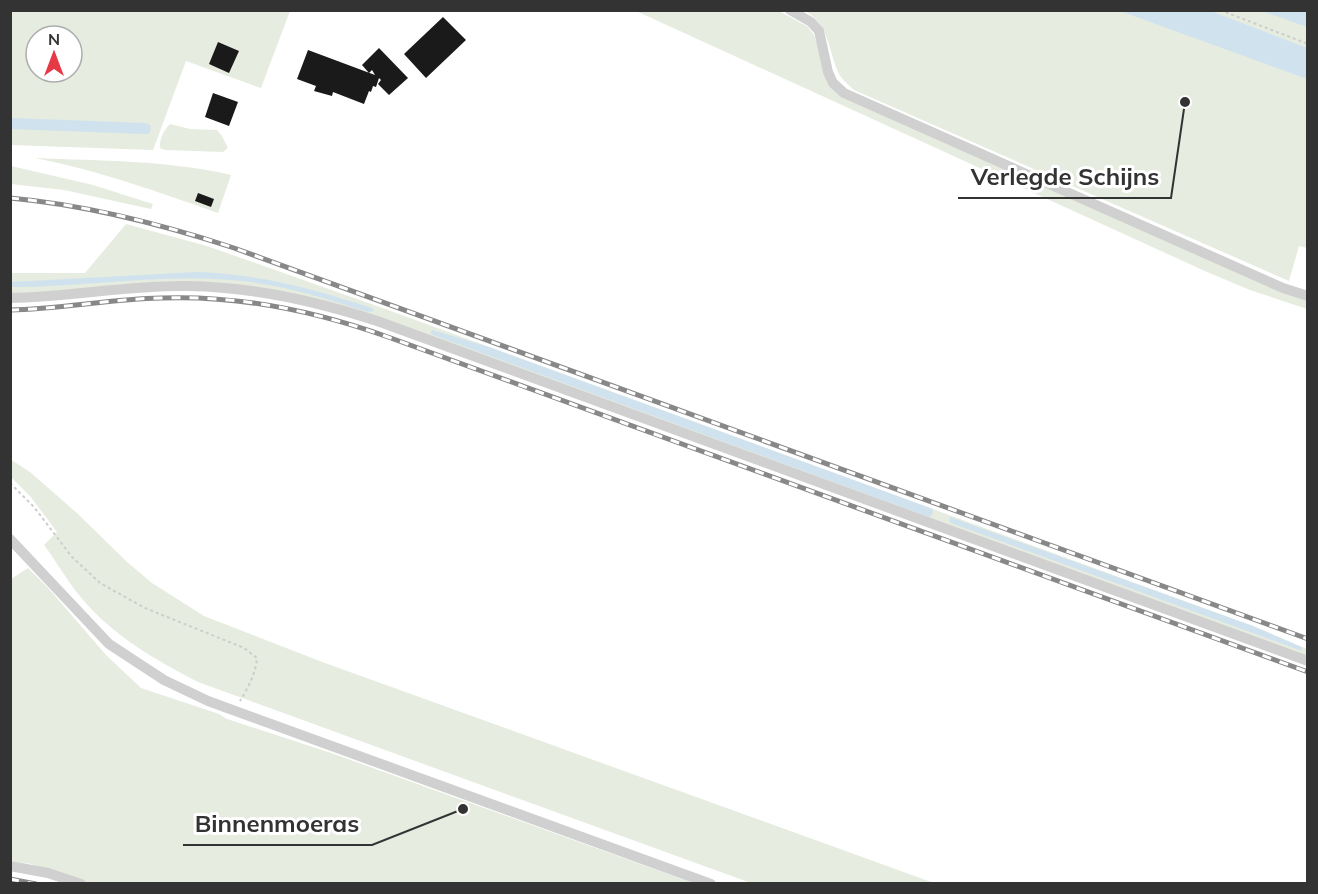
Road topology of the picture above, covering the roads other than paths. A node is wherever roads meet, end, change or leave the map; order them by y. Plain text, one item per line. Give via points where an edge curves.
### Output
1 (790, 10) edge
2 (1308, 296) edge
3 (10, 298) edge
4 (10, 539) edge
5 (1308, 661) edge
6 (10, 866) edge
7 (81, 884) edge
8 (711, 884) edge

1 - 2 street via 819,31 828,72 844,93
3 - 5 street via 188,286 253,291 340,309
4 - 8 street via 109,644 165,680 208,701
6 - 7 street

